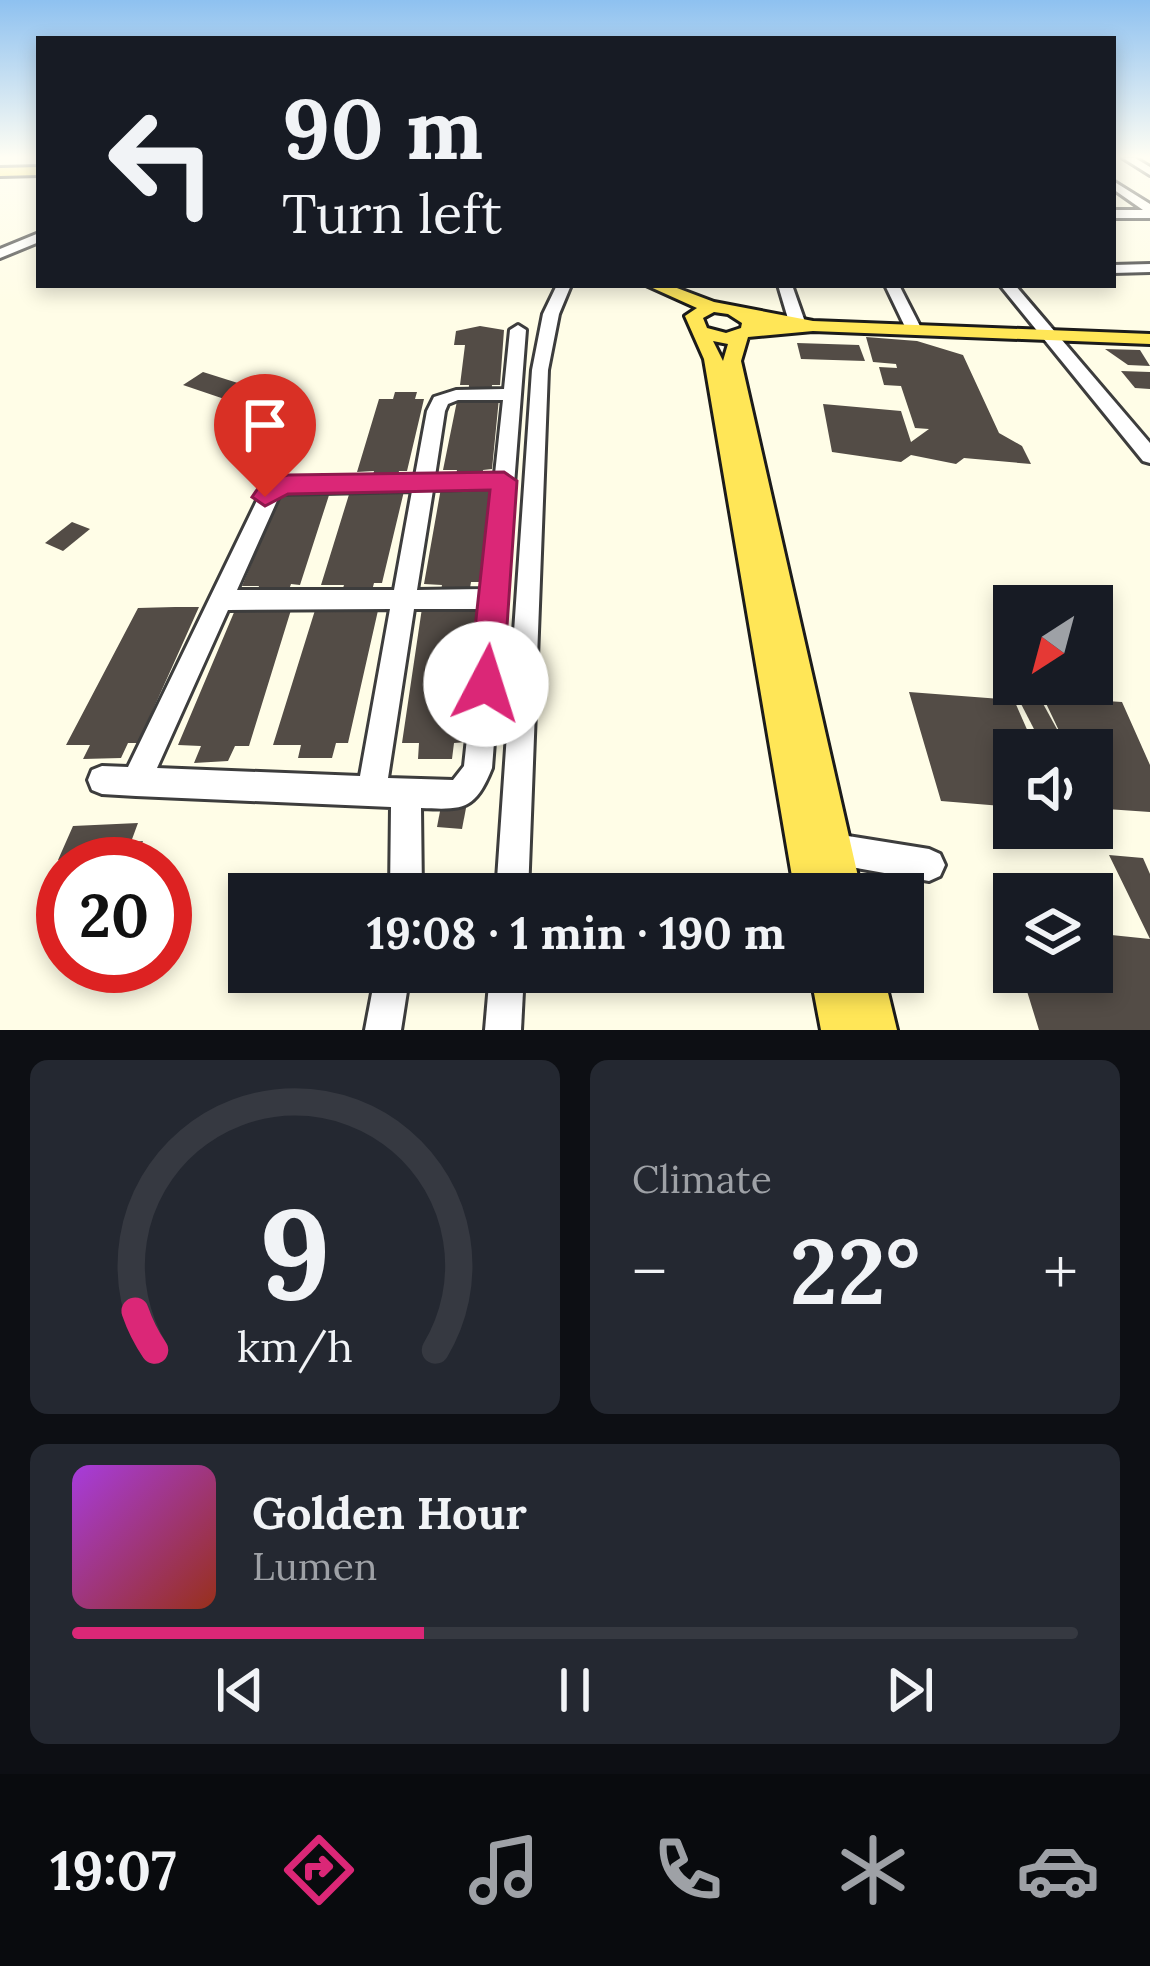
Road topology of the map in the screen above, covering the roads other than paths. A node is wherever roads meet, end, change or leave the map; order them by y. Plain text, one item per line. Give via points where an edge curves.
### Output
1 (1150, 212) edge
2 (1116, 214) edge
3 (36, 239) edge
4 (0, 254) edge
5 (1150, 268) edge
6 (1116, 269) edge
7 (563, 288) edge
8 (655, 288) edge
9 (786, 288) edge
10 (893, 288) edge
11 (1008, 288) edge
12 (701, 320) junction
13 (805, 324) junction
14 (743, 327) junction
15 (518, 330) dead end
16 (914, 330) junction
17 (1046, 335) junction
18 (1150, 339) edge
19 (512, 394) junction
20 (1150, 456) edge
21 (504, 481) junction
22 (428, 482) junction
23 (494, 599) junction
24 (220, 600) junction
25 (406, 600) junction
26 (102, 780) dead end
27 (136, 782) junction
28 (371, 794) junction
29 (406, 794) junction
30 (819, 846) junction
31 (929, 865) dead end
32 (406, 873) edge
33 (513, 873) edge
34 (816, 873) edge
35 (833, 873) edge
36 (389, 993) edge
37 (506, 993) edge
38 (834, 993) edge
39 (867, 993) edge
40 (383, 1030) edge
41 (503, 1030) edge
42 (842, 1030) edge
43 (876, 1030) edge

1 - 2 street
3 - 4 street
5 - 6 street
7 - 33 street via 540,370
8 - 12 main road
9 - 13 street
10 - 16 street
11 - 17 street
12 - 14 main road
12 - 14 main road via 716,338
12 - 30 main road
13 - 14 main road
13 - 16 main road
14 - 30 main road via 732,362
15 - 19 street
16 - 17 main road
17 - 18 main road
17 - 20 street
19 - 21 street
19 - 22 street via 440,401
21 - 22 street
21 - 23 street
22 - 24 street via 273,488
22 - 25 street
23 - 25 street
23 - 29 street via 478,768 456,795
24 - 25 street
24 - 27 street
25 - 28 street
26 - 27 street
27 - 28 street
28 - 29 street
29 - 32 street
30 - 31 street
30 - 34 main road
30 - 35 main road
36 - 40 street
37 - 41 street
38 - 42 main road
39 - 43 main road

